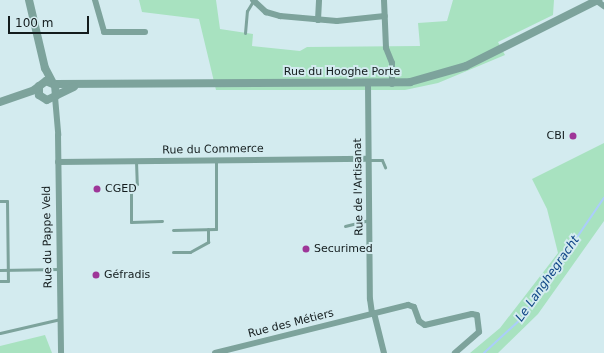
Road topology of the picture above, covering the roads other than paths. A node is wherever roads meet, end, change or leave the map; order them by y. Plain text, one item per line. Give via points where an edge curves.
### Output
1 (29, 0) edge
2 (95, 0) edge
3 (253, 0) edge
4 (318, 0) edge
5 (384, 0) edge
6 (600, 2) edge
7 (385, 16) junction
8 (318, 20) junction
9 (145, 32) dead end
10 (245, 33) dead end
11 (43, 58) junction
12 (54, 84) junction
13 (92, 84) junction
14 (368, 84) junction
15 (392, 84) junction
16 (40, 85) junction
17 (55, 96) junction
18 (11, 98) junction
19 (42, 98) junction
20 (0, 102) edge
21 (57, 121) junction
22 (368, 159) junction
23 (216, 160) junction
24 (136, 161) junction
25 (58, 162) junction
26 (385, 167) dead end
27 (0, 201) edge
28 (369, 220) junction
29 (162, 221) dead end
30 (345, 226) dead end
31 (208, 229) junction
32 (174, 230) dead end
33 (173, 252) dead end
34 (59, 269) junction
35 (0, 270) edge
36 (7, 270) junction
37 (0, 282) edge
38 (373, 314) junction
39 (60, 319) junction
40 (0, 333) edge
41 (242, 346) junction
42 (61, 353) edge
43 (215, 353) edge
44 (244, 353) edge
45 (384, 353) edge
46 (455, 353) edge

1 - 11 street
2 - 9 street via 104,32
3 - 8 street via 270,13
3 - 10 lane via 247,11
4 - 8 street
5 - 7 street
6 - 15 street, Rue du Hooghe Porte via 460,68 426,79
7 - 8 street via 357,20
7 - 15 street via 386,48 392,63
11 - 12 street
11 - 16 street
12 - 13 street, Rue du Hooghe Porte
12 - 16 street, Rue du Hooghe Porte
12 - 17 street
13 - 14 street, Rue du Hooghe Porte
13 - 17 street, Rue du Hooghe Porte via 68,89
14 - 15 street, Rue du Hooghe Porte
14 - 22 street, Rue de l'Artisanat
16 - 18 street
16 - 19 street
17 - 19 street, Rue du Hooghe Porte
17 - 21 street, Rue du Pappe Veld
18 - 19 street
18 - 20 street
19 - 21 street
21 - 25 street, Rue du Pappe Veld
22 - 23 street, Rue du Commerce
22 - 26 lane via 382,160
22 - 28 street, Rue de l'Artisanat
23 - 24 street, Rue du Commerce
23 - 31 lane via 216,229
24 - 25 street, Rue du Commerce
24 - 29 lane via 137,184 131,189 131,222
25 - 34 street, Rue du Pappe Veld
27 - 36 lane via 7,201
28 - 30 lane
28 - 38 street, Rue de l'Artisanat
31 - 32 lane
31 - 33 lane via 208,242 190,252
34 - 36 lane
34 - 39 street, Rue du Pappe Veld
35 - 36 lane
36 - 37 lane via 8,281
38 - 41 street, Rue des Métiers
38 - 45 street, Rue de l'Artisanat
38 - 46 street, Rue des Métiers via 410,305 421,323 427,325 476,314 479,332
39 - 40 lane
39 - 42 street, Rue du Pappe Veld
41 - 43 street, Rue des Métiers
41 - 44 street

